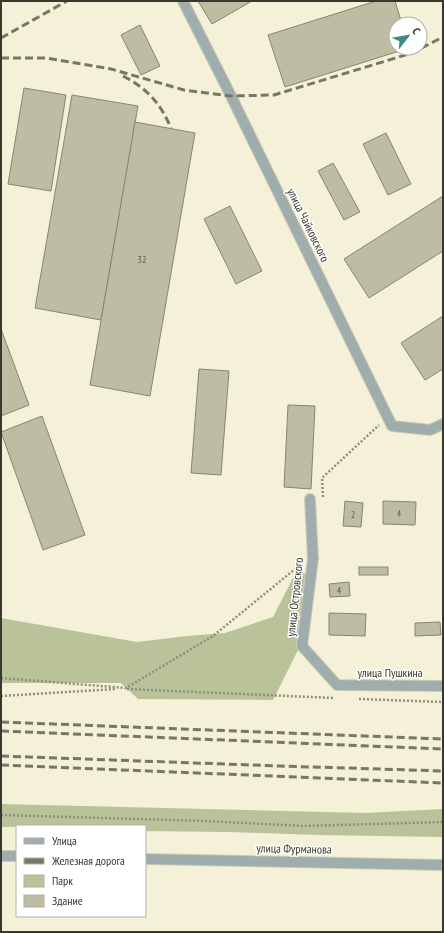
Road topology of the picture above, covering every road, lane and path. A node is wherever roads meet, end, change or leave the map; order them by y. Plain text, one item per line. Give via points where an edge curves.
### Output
1 (183, 1) edge
2 (388, 418) junction
3 (443, 424) edge
4 (310, 499) dead end
5 (323, 501) dead end
6 (313, 559) junction
7 (1, 678) edge
8 (337, 685) joint
9 (443, 686) edge
10 (126, 688) junction
11 (1, 696) edge
12 (340, 698) dead end
13 (356, 699) dead end
14 (443, 702) edge
15 (1, 815) edge
16 (443, 822) edge
17 (1, 856) edge
18 (16, 856) edge
19 (146, 859) edge
20 (443, 865) edge

1 - 2 street, улица Чайковского
2 - 3 street via 392,426 430,430
2 - 5 path via 322,478
4 - 6 street, улица Островского
6 - 8 street, улица Островского via 302,646
6 - 10 path via 298,565 213,636
7 - 10 path
8 - 9 street, улица Пушкина
10 - 11 path
10 - 12 path
13 - 14 path
15 - 16 path via 303,826
17 - 18 street
19 - 20 street, улица Фурманова

